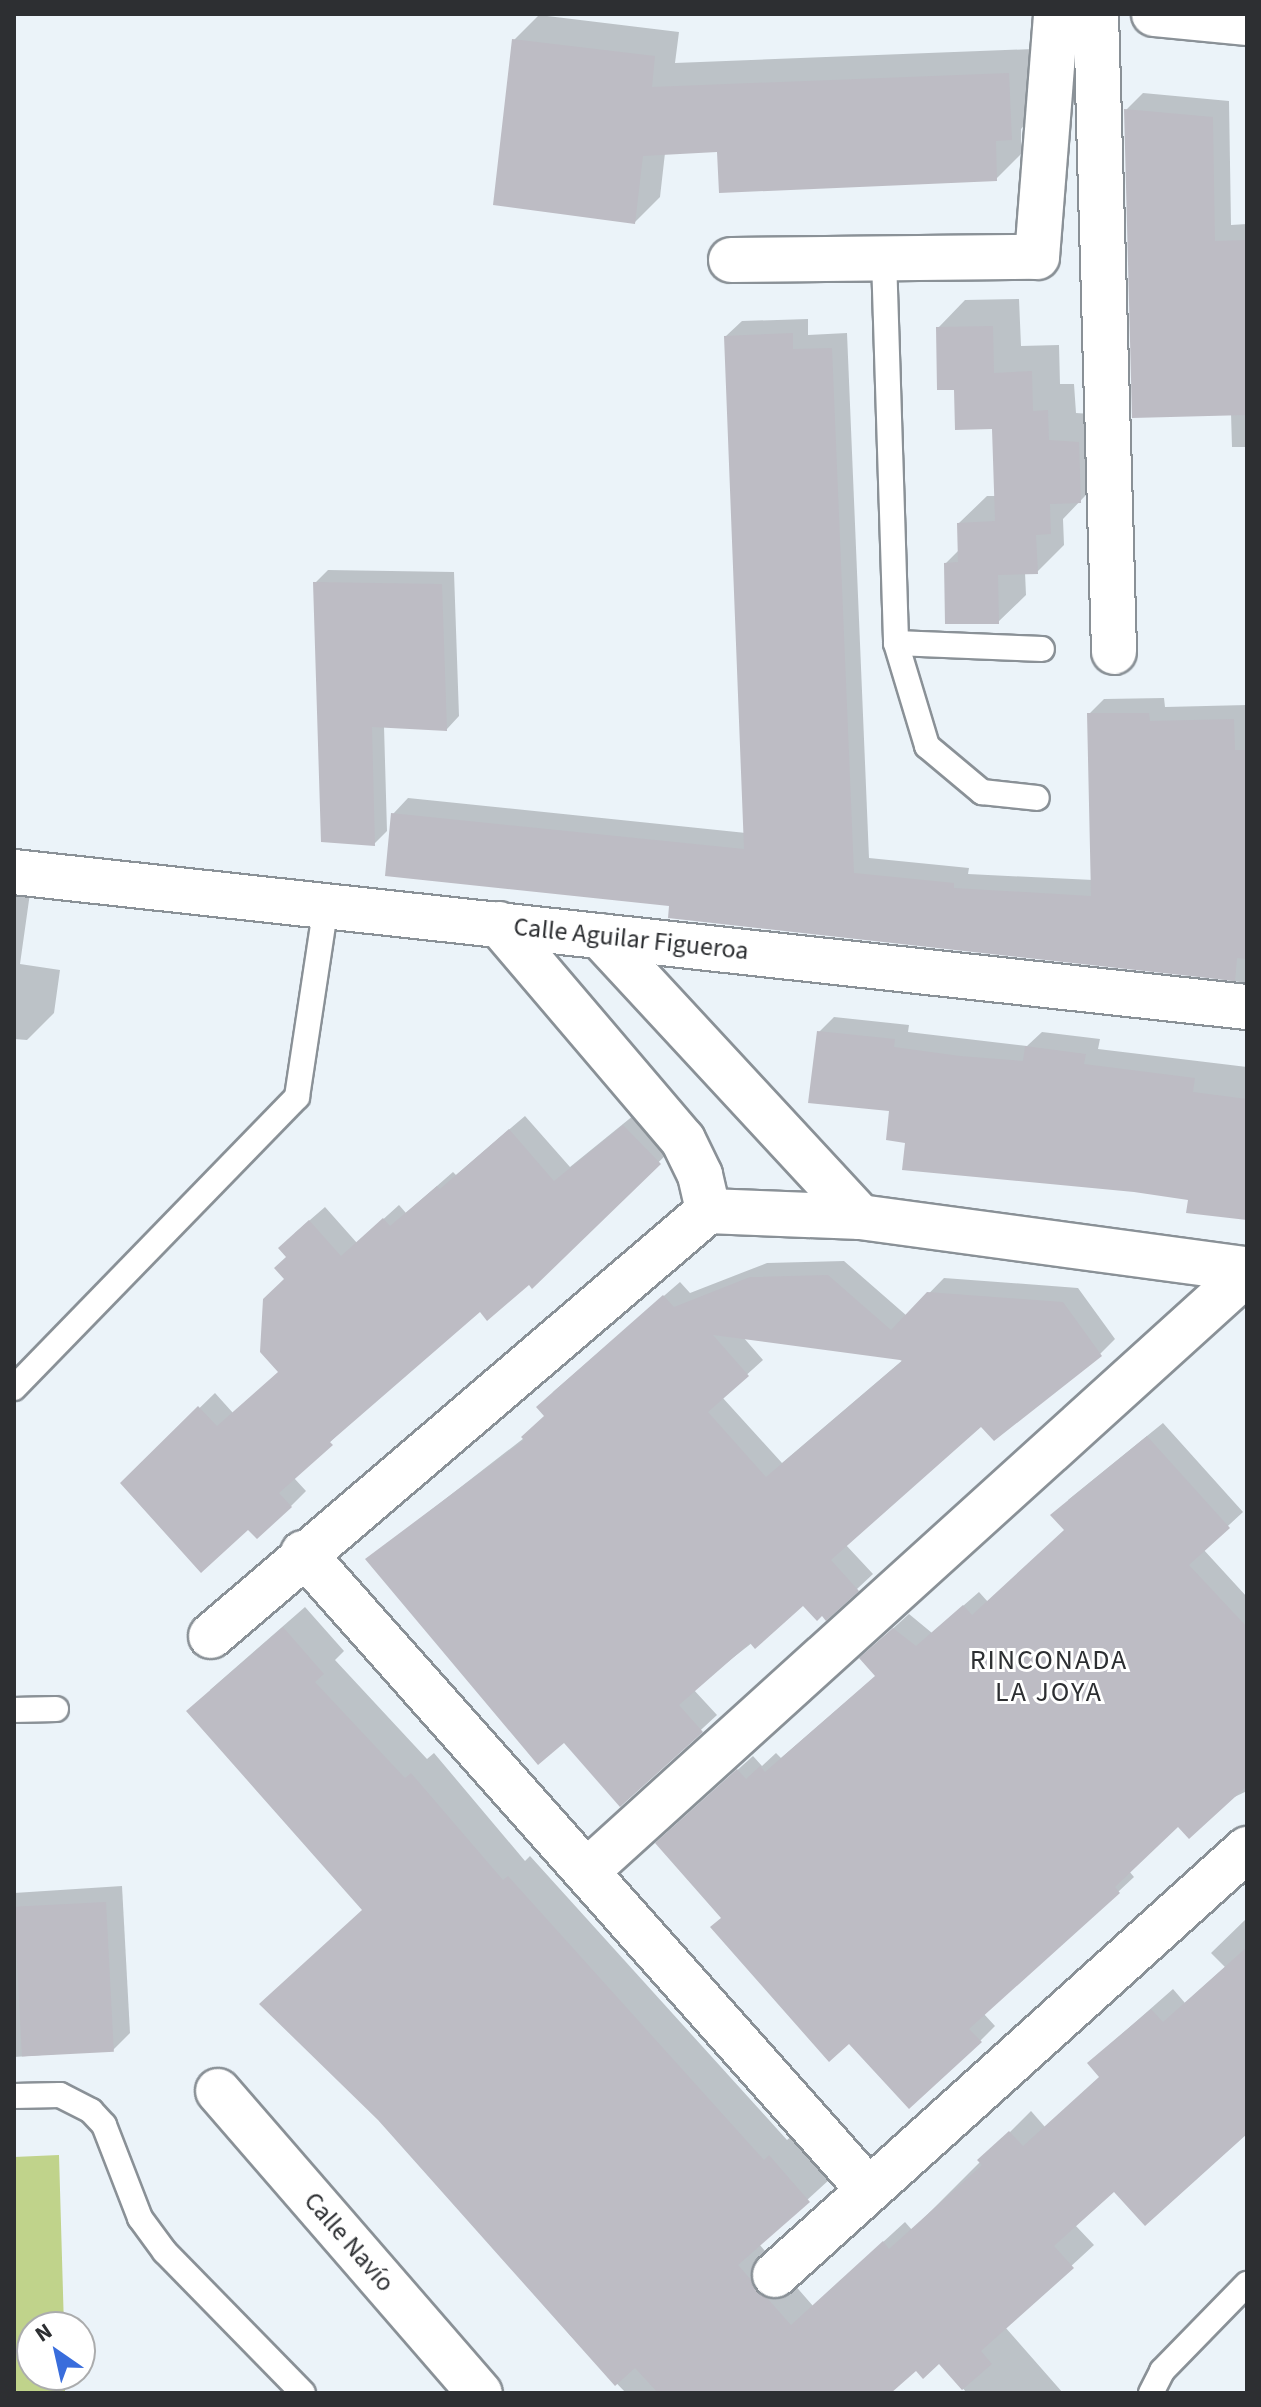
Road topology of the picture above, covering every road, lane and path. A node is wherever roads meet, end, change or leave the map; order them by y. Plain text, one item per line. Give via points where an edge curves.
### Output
1 (1056, 14) edge
2 (1096, 14) edge
3 (1154, 14) edge
4 (1247, 23) edge
5 (884, 258) junction
6 (731, 260) dead end
7 (896, 643) junction
8 (1042, 649) dead end
9 (1114, 652) dead end
10 (1037, 798) dead end
11 (14, 872) edge
12 (326, 905) junction
13 (499, 924) junction
14 (600, 936) junction
15 (1247, 1007) edge
16 (708, 1211) junction
17 (860, 1217) junction
18 (1247, 1271) edge
19 (14, 1388) edge
20 (303, 1553) junction
21 (211, 1636) dead end
22 (56, 1709) dead end
23 (14, 1710) edge
24 (1247, 1849) edge
25 (587, 1871) junction
26 (218, 2091) dead end
27 (14, 2096) edge
28 (869, 2190) junction
29 (775, 2275) dead end
30 (1247, 2284) edge
31 (303, 2393) edge
32 (480, 2393) edge
33 (1151, 2393) edge

1 - 5 street via 1037,257
2 - 9 street
3 - 4 street
5 - 6 street
5 - 7 lane
7 - 8 lane
7 - 10 lane via 927,746 982,792
11 - 12 street, Calle Aguilar Figueroa
12 - 13 street, Calle Aguilar Figueroa
12 - 19 lane via 297,1097
13 - 14 street, Calle Aguilar Figueroa
13 - 16 street via 683,1140 700,1175
14 - 15 street, Calle Aguilar Figueroa
14 - 17 street
16 - 17 street
16 - 20 street
17 - 18 street
18 - 25 street
20 - 21 street
20 - 25 street
22 - 23 lane
24 - 28 street
25 - 28 street
26 - 32 street, Calle Navío
27 - 31 lane via 60,2095 91,2111 104,2125 140,2218 165,2252
28 - 29 street
30 - 33 lane via 1162,2371

